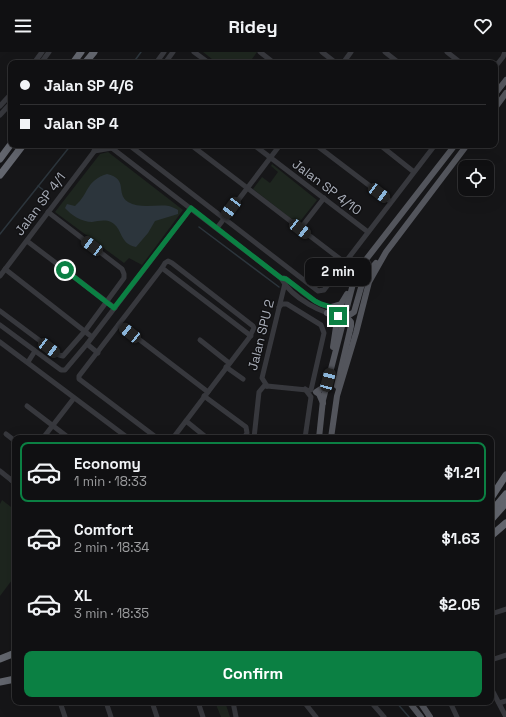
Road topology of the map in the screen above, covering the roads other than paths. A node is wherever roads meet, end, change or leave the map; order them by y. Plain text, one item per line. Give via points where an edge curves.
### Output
1 (94, 52) edge
2 (194, 52) edge
3 (260, 52) edge
4 (322, 52) edge
5 (385, 52) edge
6 (447, 52) edge
7 (505, 52) edge
8 (87, 60) edge
9 (205, 60) edge
10 (270, 60) edge
11 (332, 60) edge
12 (395, 60) edge
13 (457, 60) edge
14 (498, 63) edge
15 (506, 80) edge
16 (498, 90) edge
17 (506, 93) edge
18 (8, 97) edge
19 (498, 104) edge
20 (0, 106) edge
21 (8, 106) edge
22 (0, 115) edge
23 (8, 148) edge
24 (21, 148) edge
25 (96, 148) edge
26 (106, 148) edge
27 (111, 148) edge
28 (133, 148) edge
29 (195, 148) edge
30 (258, 148) edge
31 (278, 148) edge
32 (320, 148) edge
33 (384, 148) edge
34 (433, 148) edge
35 (454, 148) edge
36 (465, 148) edge
37 (94, 151) junction
38 (270, 158) junction
39 (0, 159) edge
40 (414, 172) junction
41 (0, 175) edge
42 (247, 188) junction
43 (324, 198) junction
44 (391, 202) junction
45 (191, 208) junction
46 (48, 212) junction
47 (224, 219) junction
48 (217, 228) junction
49 (300, 229) junction
50 (368, 232) junction
51 (27, 241) junction
52 (386, 252) junction
53 (344, 262) junction
54 (162, 268) junction
55 (5, 269) junction
56 (0, 276) edge
57 (284, 278) junction
58 (354, 279) junction
59 (285, 285) junction
60 (107, 302) junction
61 (279, 307) junction
62 (114, 308) junction
63 (329, 310) junction
64 (0, 311) edge
65 (345, 315) junction
66 (119, 324) junction
67 (0, 325) edge
68 (85, 331) junction
69 (251, 336) junction
70 (92, 337) junction
71 (200, 340) dead end
72 (0, 342) edge
73 (87, 344) junction
74 (35, 351) junction
75 (98, 353) junction
76 (28, 362) junction
77 (228, 365) junction
78 (243, 379) dead end
79 (327, 383) junction
80 (267, 386) junction
81 (305, 389) junction
82 (314, 391) junction
83 (206, 394) junction
84 (337, 396) junction
85 (311, 397) junction
86 (74, 398) junction
87 (323, 403) junction
88 (27, 406) dead end
89 (186, 421) junction
90 (53, 425) junction
91 (6, 434) dead end
92 (45, 435) edge
93 (65, 435) edge
94 (124, 435) edge
95 (153, 435) edge
96 (175, 435) edge
97 (203, 435) edge
98 (246, 435) edge
99 (254, 435) edge
100 (305, 435) edge
101 (319, 435) edge
102 (331, 435) edge
103 (12, 438) edge
104 (0, 471) edge
105 (506, 474) edge
106 (12, 480) edge
107 (494, 493) edge
108 (506, 494) edge
109 (506, 503) edge
110 (494, 508) edge
111 (494, 517) edge
112 (506, 523) edge
113 (494, 533) edge
114 (506, 609) edge
115 (494, 613) edge
116 (12, 655) edge
117 (506, 655) edge
118 (0, 658) edge
119 (494, 659) edge
120 (12, 680) edge
121 (0, 682) edge
122 (494, 694) edge
123 (506, 701) edge
124 (499, 703) junction
125 (61, 705) dead end
126 (107, 705) edge
127 (153, 705) edge
128 (199, 705) edge
129 (234, 705) edge
130 (306, 705) edge
131 (374, 705) edge
132 (412, 705) edge
133 (422, 705) edge
134 (451, 705) edge
135 (65, 717) edge
136 (111, 717) edge
137 (158, 717) edge
138 (203, 717) edge
139 (236, 717) edge
140 (316, 717) edge
141 (384, 717) edge
142 (421, 717) edge
143 (430, 717) edge
144 (457, 717) edge
145 (506, 717) edge

1 - 8 highway
2 - 9 street
3 - 10 street
4 - 11 street
5 - 12 street
6 - 13 street
7 - 14 street
15 - 16 main road
17 - 19 main road
18 - 20 street
21 - 22 street
23 - 39 highway
24 - 41 highway
25 - 37 street, Jalan SP 4/1
26 - 37 street
27 - 45 street
28 - 47 street
29 - 42 street
30 - 38 street, Jalan SP 4/10
31 - 38 street
32 - 44 street
33 - 40 street
34 - 40 street
35 - 58 main road via 361,266
36 - 52 main road
37 - 46 street, Jalan SP 4/1
38 - 42 street
38 - 43 street, Jalan SP 4/10
40 - 44 street
42 - 47 street
42 - 49 street
43 - 49 street
43 - 50 street, Jalan SP 4/10
44 - 50 street
45 - 48 street
45 - 62 street
46 - 51 street, Jalan SP 4/1
46 - 60 street via 122,269 124,278
47 - 48 street
47 - 53 street via 318,290 324,290
48 - 57 street
49 - 53 street
50 - 53 street
51 - 55 street, Jalan SP 4/1
51 - 60 street
52 - 65 main road via 364,277 354,312
52 - 84 main road via 369,282
54 - 66 street
54 - 69 street
54 - 69 street via 165,263 172,263 253,326
55 - 56 street, Jalan SP 4/1
55 - 68 street
57 - 59 street
57 - 63 street
58 - 63 main road via 345,300
58 - 65 main road
59 - 61 street, Jalan SPU 2
59 - 63 street via 312,307
60 - 62 street
60 - 68 street
61 - 80 street, Jalan SPU 2 via 262,378
61 - 82 street via 287,304 324,329
62 - 70 street
63 - 65 street via 338,316
63 - 79 main road via 337,320
64 - 68 street via 63,356
65 - 79 main road
65 - 84 main road via 351,326 337,383
66 - 75 street
66 - 83 street
67 - 74 street
68 - 70 street
69 - 77 street
70 - 73 street
71 - 77 street
72 - 76 street
73 - 74 street via 64,370 60,370
73 - 75 street
74 - 76 street
75 - 95 street via 79,379
76 - 86 street
77 - 78 street
77 - 83 street
79 - 82 main road
79 - 87 main road
80 - 81 street
80 - 99 street, Jalan SPU 2 via 259,392
81 - 82 street
81 - 85 street
82 - 85 street
82 - 87 main road via 319,394
83 - 89 street
83 - 98 street via 248,430
84 - 102 main road
85 - 100 street
86 - 90 street
86 - 94 street
87 - 101 main road
88 - 90 street
89 - 96 street
89 - 97 street
90 - 92 street
90 - 93 street
91 - 103 street
104 - 106 street
105 - 107 highway
108 - 110 highway
109 - 111 highway
112 - 113 highway
114 - 115 street
116 - 118 highway
117 - 119 street
120 - 121 highway
122 - 124 street
123 - 124 street
124 - 145 street
125 - 135 street
126 - 136 street
127 - 137 street
128 - 138 street
129 - 139 street
130 - 140 street
131 - 141 street
132 - 142 main road
133 - 143 main road
134 - 144 street

